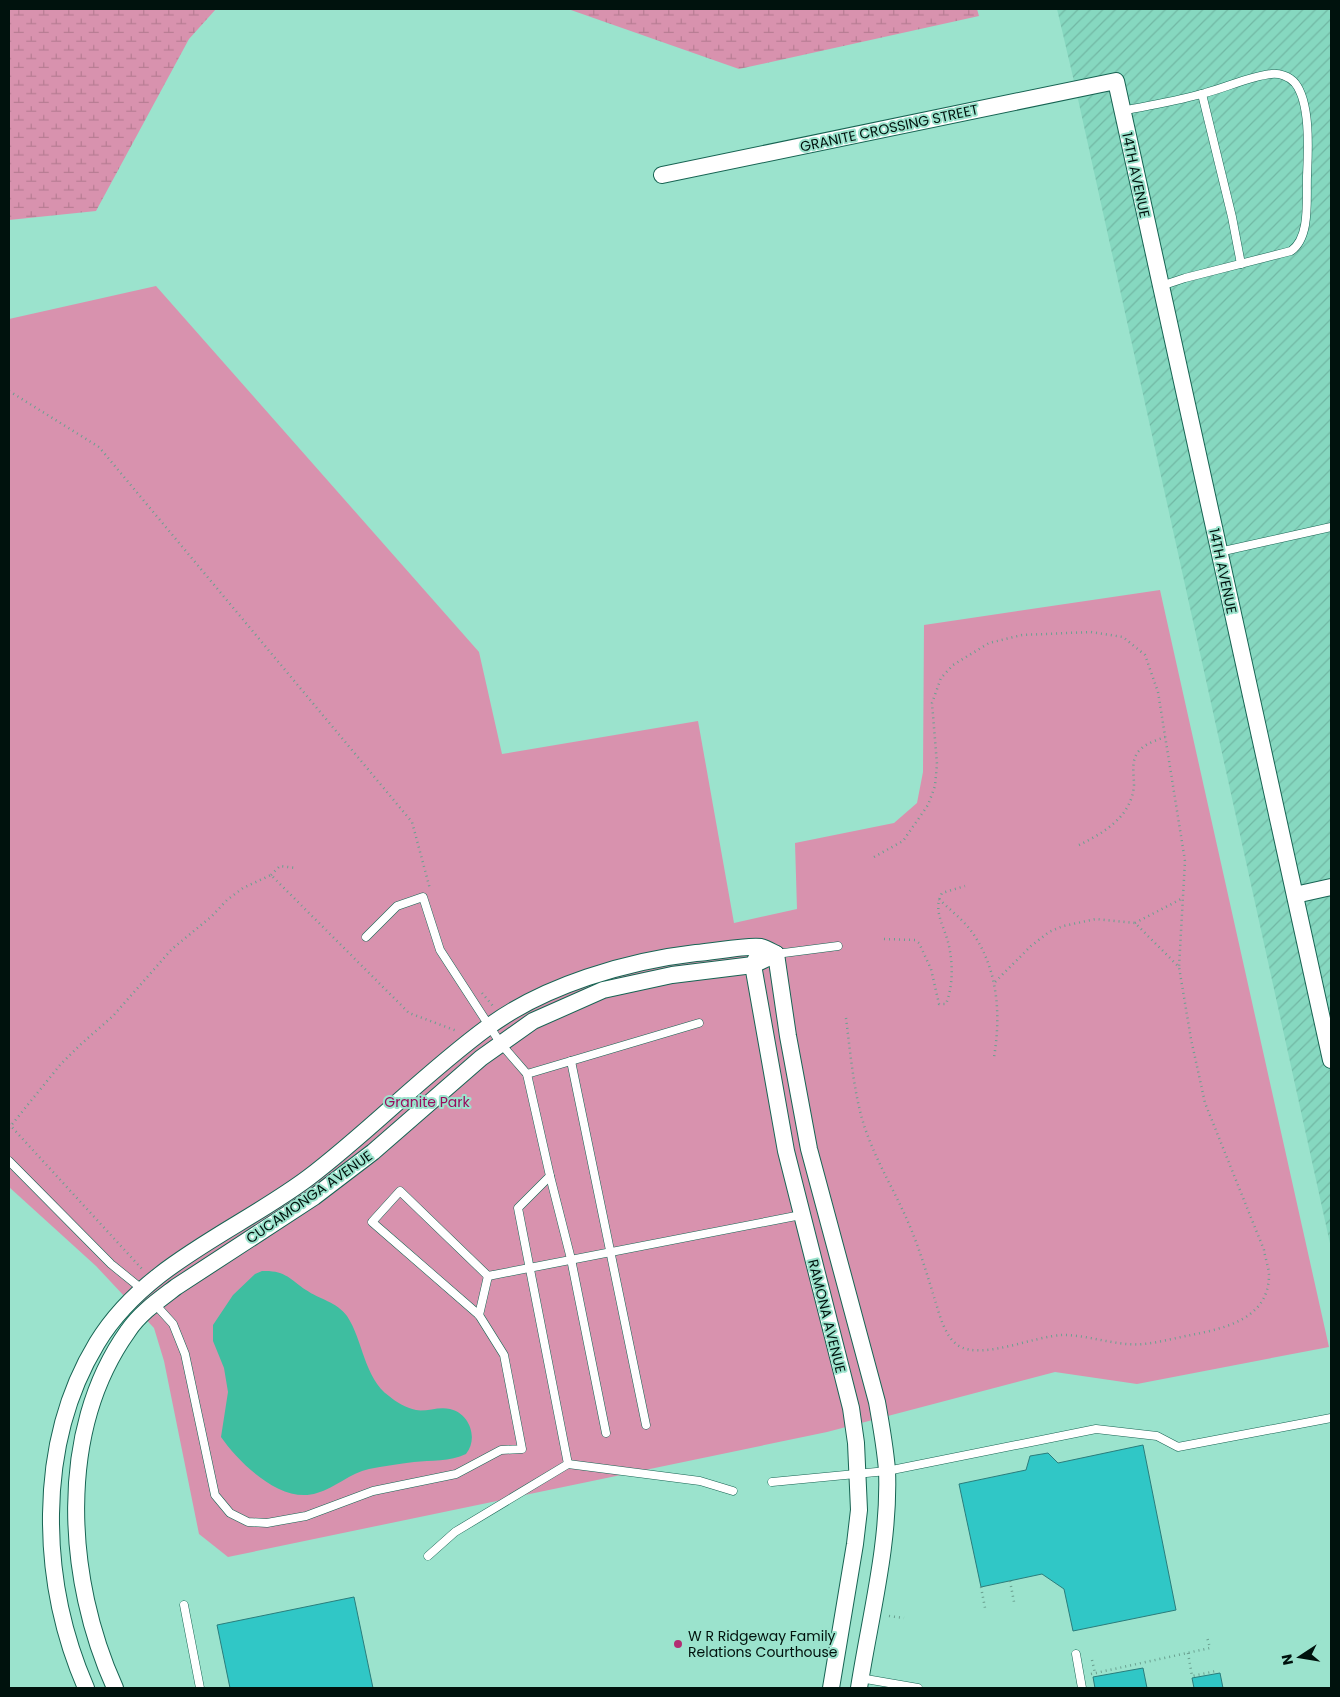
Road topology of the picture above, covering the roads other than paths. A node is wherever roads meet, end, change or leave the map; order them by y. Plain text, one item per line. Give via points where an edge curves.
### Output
1 (1116, 82) joint
2 (1202, 94) junction
3 (1122, 111) junction
4 (662, 175) dead end
5 (1241, 264) junction
6 (1161, 286) junction
7 (1331, 527) edge
8 (1219, 552) junction
9 (1331, 887) edge
10 (1295, 894) junction
11 (366, 938) dead end
12 (838, 946) dead end
13 (762, 947) junction
14 (776, 954) junction
15 (753, 965) junction
16 (699, 1023) dead end
17 (490, 1026) junction
18 (501, 1044) junction
19 (571, 1060) junction
20 (1331, 1060) edge
21 (527, 1074) junction
22 (9, 1160) edge
23 (550, 1176) junction
24 (801, 1215) junction
25 (612, 1252) junction
26 (571, 1259) junction
27 (529, 1268) junction
28 (488, 1276) junction
29 (142, 1289) junction
30 (155, 1303) junction
31 (478, 1315) junction
32 (1331, 1418) edge
33 (646, 1424) dead end
34 (606, 1433) dead end
35 (568, 1464) junction
36 (887, 1471) junction
37 (858, 1474) junction
38 (772, 1482) dead end
39 (733, 1490) dead end
40 (428, 1556) dead end
41 (184, 1605) dead end
42 (1076, 1654) dead end
43 (859, 1683) edge
44 (86, 1688) edge
45 (115, 1688) edge
46 (200, 1688) edge
47 (831, 1688) edge
48 (918, 1688) edge
49 (1082, 1688) edge

1 - 3 street, 14TH AVENUE
1 - 4 street, GRANITE CROSSING STREET
2 - 3 lane
2 - 5 lane
2 - 5 lane via 1270,74 1283,74 1295,83 1303,104 1309,136 1303,236 1299,246 1290,251
3 - 6 street, 14TH AVENUE
5 - 6 lane
6 - 8 street, 14TH AVENUE
7 - 8 lane
8 - 10 street, 14TH AVENUE
9 - 10 street
10 - 20 street, 14TH AVENUE
11 - 17 lane via 397,906 423,897 440,950
12 - 14 lane
13 - 14 street
13 - 15 street
13 - 17 street, CUCAMONGA AVENUE via 633,963 561,988
14 - 15 street, CUCAMONGA AVENUE
14 - 36 street, RAMONA AVENUE via 809,1149 877,1402
15 - 18 street, CUCAMONGA AVENUE via 672,975 603,990 533,1021
15 - 24 street, RAMONA AVENUE via 776,1101
16 - 19 lane
17 - 18 lane
17 - 29 street, CUCAMONGA AVENUE via 306,1179
18 - 21 lane
18 - 30 street, CUCAMONGA AVENUE via 373,1152 314,1197
19 - 21 lane
19 - 25 lane
21 - 23 lane
22 - 29 lane via 111,1264
23 - 26 lane
23 - 27 lane via 518,1208
24 - 25 lane
24 - 37 street, RAMONA AVENUE via 851,1408
25 - 26 lane
25 - 33 lane
26 - 27 lane
26 - 34 lane
27 - 28 lane
27 - 35 lane
28 - 31 lane
28 - 31 lane via 400,1191 372,1222
29 - 30 lane
29 - 44 street, CUCAMONGA AVENUE via 117,1314 93,1350 65,1418 57,1459 51,1509 55,1575 66,1632
30 - 31 lane via 174,1324 185,1354 215,1495 230,1512 248,1522 267,1523 306,1516 373,1491 456,1474 501,1450 522,1449 504,1355
30 - 45 street, CUCAMONGA AVENUE via 129,1329 104,1371 94,1395 80,1464 77,1510 80,1569 96,1641
32 - 36 lane via 1178,1447 1157,1436 1096,1429
35 - 39 lane via 700,1481
35 - 40 lane via 455,1532
36 - 37 lane
36 - 43 street, RAMONA AVENUE via 882,1546
37 - 38 lane
37 - 47 street, RAMONA AVENUE via 855,1544
41 - 46 lane
42 - 49 lane
43 - 48 lane

